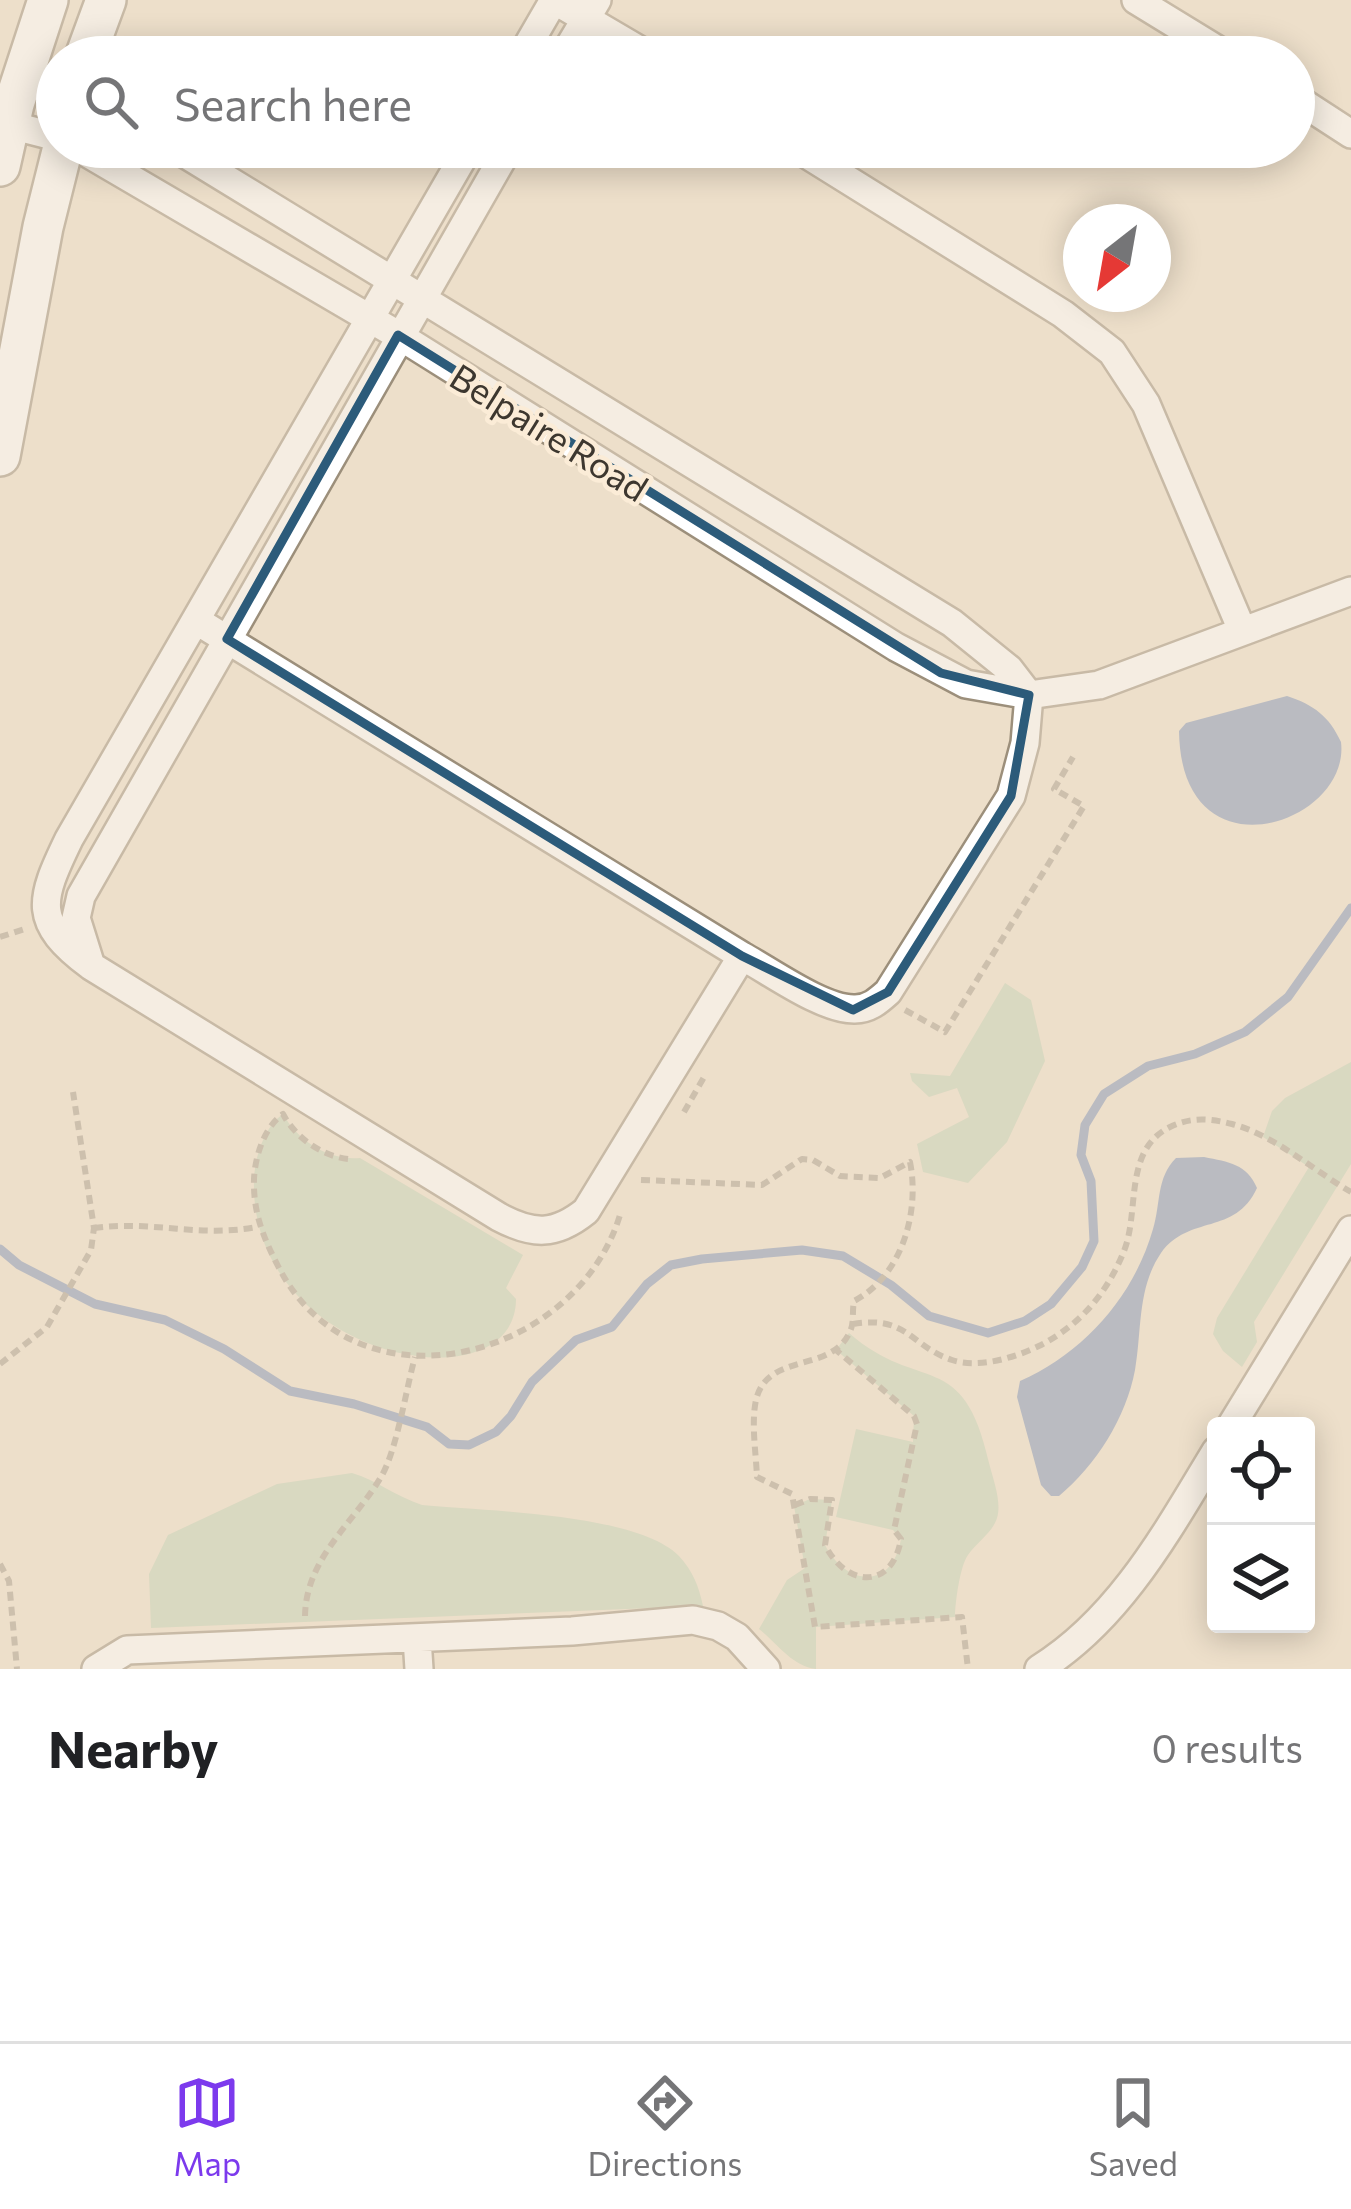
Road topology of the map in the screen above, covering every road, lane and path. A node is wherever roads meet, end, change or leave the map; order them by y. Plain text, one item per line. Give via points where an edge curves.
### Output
1 (48, 0) edge
2 (106, 0) edge
3 (554, 0) edge
4 (1136, 0) edge
5 (591, 9) edge
6 (44, 36) edge
7 (93, 36) edge
8 (533, 36) edge
9 (575, 36) edge
10 (625, 36) edge
11 (1195, 36) edge
12 (36, 90) edge
13 (1315, 111) edge
14 (10, 124) junction
15 (36, 131) edge
16 (1351, 134) edge
17 (0, 166) edge
18 (58, 168) edge
19 (113, 168) edge
20 (209, 168) edge
21 (458, 168) edge
22 (496, 168) edge
23 (829, 168) edge
24 (391, 279) junction
25 (421, 297) junction
26 (367, 317) junction
27 (398, 335) junction
28 (0, 456) edge
29 (1351, 591) edge
30 (197, 621) junction
31 (1242, 630) junction
32 (227, 639) junction
33 (1029, 695) junction
34 (30, 927) dead end
35 (0, 937) edge
36 (742, 956) junction
37 (91, 966) junction
38 (74, 1092) dead end
39 (283, 1114) dead end
40 (1351, 1192) edge
41 (631, 1195) dead end
42 (622, 1211) dead end
43 (259, 1227) junction
44 (94, 1228) junction
45 (1351, 1230) edge
46 (853, 1324) junction
47 (836, 1349) junction
48 (415, 1357) junction
49 (0, 1364) edge
50 (1237, 1417) edge
51 (1207, 1466) edge
52 (794, 1506) junction
53 (0, 1564) edge
54 (305, 1620) dead end
55 (417, 1638) junction
56 (17, 1669) edge
57 (96, 1669) edge
58 (419, 1669) edge
59 (766, 1669) edge
60 (968, 1669) edge
61 (1039, 1669) edge

1 - 6 main road
2 - 7 main road
3 - 5 street
3 - 8 street
4 - 11 street
5 - 9 street
5 - 10 street
12 - 14 main road
13 - 16 street
14 - 15 street
14 - 17 main road
18 - 28 main road
19 - 26 street, Belpaire Road
20 - 24 street, Belpaire Road
21 - 24 street
22 - 25 street
23 - 31 street via 1112,352 1146,404
24 - 25 street, Belpaire Road
24 - 26 street
25 - 27 street
25 - 33 street, Belpaire Road via 952,623
26 - 27 street, Belpaire Road
26 - 30 street
27 - 32 street
27 - 33 street, Belpaire Road via 941,673
29 - 31 street, Belpaire Road
30 - 32 street
30 - 37 street via 49,880 46,921
31 - 33 street, Belpaire Road via 1099,685
32 - 36 street
32 - 37 street via 81,896 76,918
33 - 36 street via 1011,796 888,992 871,1006 831,1005
34 - 35 path
36 - 37 street via 586,1211 549,1232 499,1217
38 - 44 path
39 - 43 path via 255,1161
40 - 46 path via 1263,1137 1190,1118 1158,1133 1139,1161 1126,1247 1081,1321 998,1361 953,1361 879,1320
41 - 46 path via 641,1180 762,1185 802,1159 840,1176 880,1178 910,1162 915,1189 904,1243 870,1293 854,1301
42 - 48 path via 594,1267 524,1332 469,1353
43 - 44 path via 221,1234
43 - 48 path via 291,1293 320,1319 380,1351
44 - 49 path via 82,1270 47,1327
45 - 50 street
46 - 47 path
47 - 52 path via 771,1372 755,1403 757,1477 792,1494
47 - 52 path via 917,1424 890,1568 859,1578 844,1571 824,1545 832,1500
48 - 54 path via 382,1475 305,1591
51 - 61 street via 1122,1594
52 - 60 path via 815,1627 962,1617
53 - 56 path via 9,1581
55 - 57 street via 127,1650
55 - 58 street
55 - 59 street via 693,1620 736,1636

